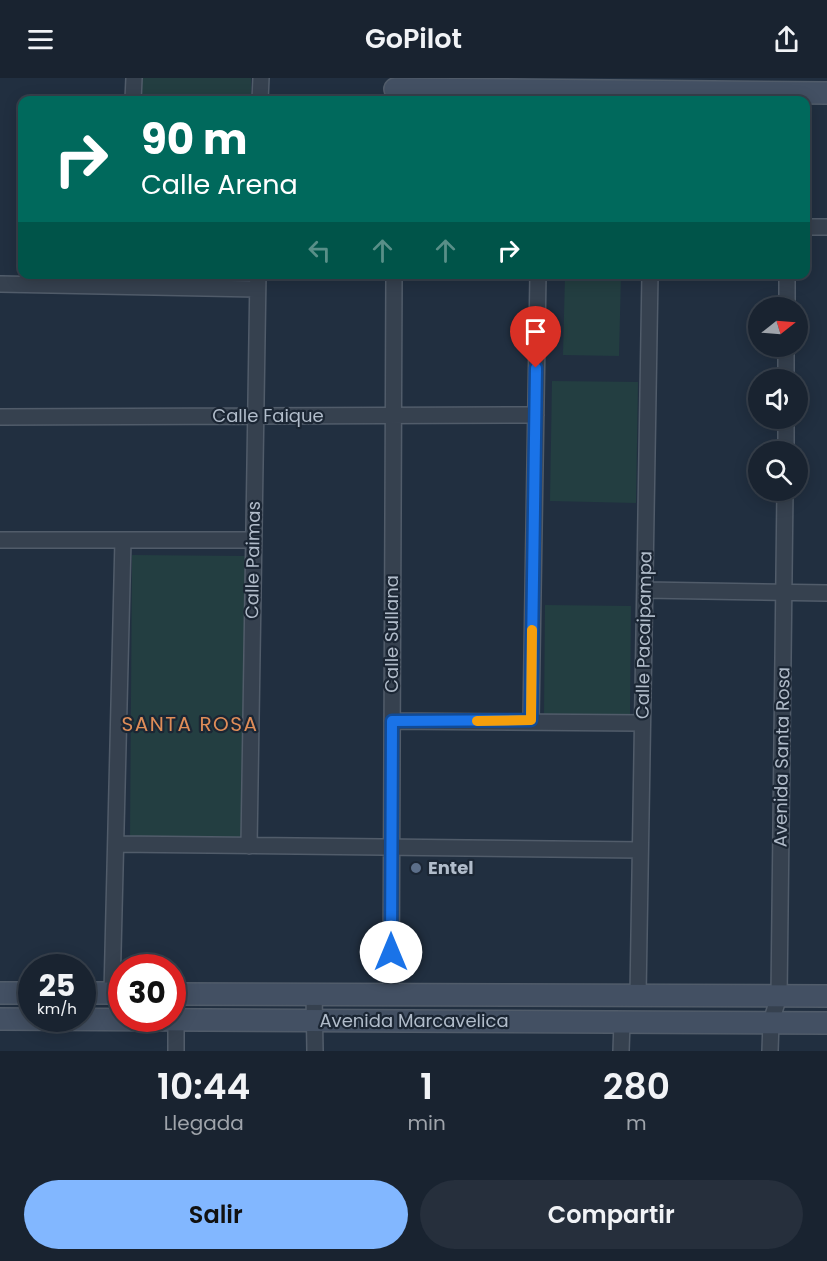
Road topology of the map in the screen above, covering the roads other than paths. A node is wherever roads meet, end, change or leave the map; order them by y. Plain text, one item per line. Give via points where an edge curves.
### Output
1 (134, 78) edge
2 (261, 78) edge
3 (611, 85) edge
4 (395, 89) edge
5 (788, 90) edge
6 (827, 93) edge
7 (541, 95) edge
8 (133, 96) edge
9 (260, 96) edge
10 (810, 227) edge
11 (827, 227) edge
12 (394, 279) edge
13 (538, 279) edge
14 (650, 279) edge
15 (787, 279) edge
16 (130, 280) edge
17 (257, 282) edge
18 (0, 284) edge
19 (787, 297) edge
20 (536, 415) junction
21 (255, 416) junction
22 (393, 416) junction
23 (0, 417) edge
24 (785, 501) edge
25 (0, 540) edge
26 (123, 540) junction
27 (253, 540) junction
28 (645, 590) junction
29 (784, 592) junction
30 (827, 592) edge
31 (531, 720) junction
32 (392, 721) junction
33 (642, 723) junction
34 (117, 844) junction
35 (249, 846) junction
36 (391, 848) junction
37 (640, 850) junction
38 (116, 954) edge
39 (0, 993) edge
40 (18, 993) edge
41 (186, 994) edge
42 (314, 994) junction
43 (390, 994) junction
44 (638, 995) junction
45 (779, 996) junction
46 (827, 996) edge
47 (0, 1019) edge
48 (108, 1020) edge
49 (186, 1020) edge
50 (315, 1020) junction
51 (622, 1022) junction
52 (771, 1022) junction
53 (827, 1023) edge
54 (176, 1032) edge
55 (176, 1051) edge
56 (315, 1051) edge
57 (621, 1051) edge
58 (770, 1051) edge

1 - 8 street
2 - 9 street
3 - 5 street
3 - 7 street
4 - 7 street
5 - 6 street
10 - 11 street
12 - 22 street, Calle Sullana
13 - 20 street
14 - 28 street, Calle Pacaipampa
15 - 19 street
16 - 17 street
16 - 18 street
17 - 21 street, Calle Paimas
20 - 22 street, Calle Faique
20 - 31 street
21 - 22 street, Calle Faique
21 - 23 street, Calle Faique
21 - 27 street, Calle Paimas
22 - 32 street, Calle Sullana
24 - 29 street, Avenida Santa Rosa
25 - 26 street
26 - 27 street
26 - 34 street
27 - 35 street, Calle Paimas
28 - 29 street
28 - 33 street, Calle Pacaipampa
29 - 30 street
29 - 45 street, Avenida Santa Rosa
31 - 32 street
31 - 33 street
32 - 36 street, Calle Sullana
33 - 37 street, Calle Pacaipampa
34 - 35 street
34 - 38 street
35 - 36 street
36 - 37 street
36 - 43 street, Calle Sullana
37 - 44 street, Calle Pacaipampa
39 - 40 street
41 - 42 street, Avenida Marcavelica
42 - 43 street, Avenida Marcavelica
42 - 50 street
43 - 44 street, Avenida Marcavelica
44 - 45 street, Avenida Marcavelica
45 - 46 street, Avenida Marcavelica
45 - 52 street, Avenida Santa Rosa
47 - 48 street, Avenida Marcavelica
49 - 50 street, Avenida Marcavelica
50 - 51 street, Avenida Marcavelica
50 - 56 street
51 - 52 street, Avenida Marcavelica
51 - 57 street
52 - 53 street, Avenida Marcavelica
52 - 58 street, Avenida Santa Rosa
54 - 55 street

